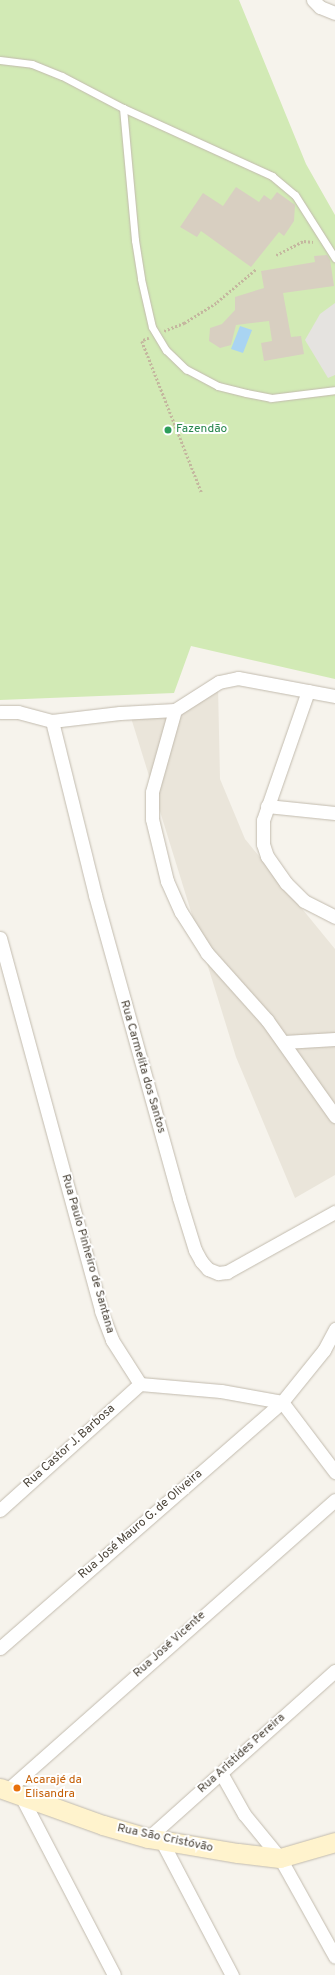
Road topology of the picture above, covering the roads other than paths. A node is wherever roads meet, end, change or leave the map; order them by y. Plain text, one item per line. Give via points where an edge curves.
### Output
1 (313, 0) edge
2 (335, 12) edge
3 (0, 60) edge
4 (123, 108) junction
5 (335, 258) edge
6 (335, 390) edge
7 (308, 691) junction
8 (335, 696) edge
9 (175, 710) junction
10 (0, 712) edge
11 (52, 721) junction
12 (268, 806) junction
13 (335, 813) edge
14 (335, 917) edge
15 (0, 938) edge
16 (335, 1038) edge
17 (284, 1042) junction
18 (335, 1116) edge
19 (335, 1212) edge
20 (335, 1329) edge
21 (140, 1384) junction
22 (282, 1402) junction
23 (335, 1472) edge
24 (335, 1500) edge
25 (0, 1510) edge
26 (0, 1648) edge
27 (335, 1671) edge
28 (221, 1773) junction
29 (9, 1792) edge
30 (155, 1839) junction
31 (335, 1842) edge
32 (280, 1858) junction
33 (335, 1957) edge
34 (114, 1975) edge
35 (232, 1975) edge

1 - 2 street via 320,7
3 - 4 lane via 32,64 62,76
4 - 5 lane via 272,176 286,186
4 - 6 lane via 141,279 152,327 166,350 186,369 218,386 246,393 271,398
7 - 8 street
7 - 9 street via 229,678
7 - 12 street
9 - 11 street
9 - 17 street via 152,792 152,819 166,881 180,912 207,953
10 - 11 street via 18,712
11 - 19 street, Rua Carmelita dos Santos via 94,895 179,1198 198,1256 208,1269 218,1273 227,1272
12 - 13 street
12 - 14 street via 262,832 267,856 304,901
15 - 21 street, Rua Paulo Pinheiro de Santana via 101,1311 112,1340
16 - 17 street
17 - 18 street
20 - 22 street via 324,1350
21 - 22 street via 221,1390
21 - 25 street, Rua Castor J. Barbosa
22 - 23 street
22 - 26 street, Rua José Mauro G. de Oliveira
24 - 29 street, Rua José Vicente
27 - 28 street, Rua Aristides Pereira
28 - 30 street, Rua Aristides Pereira
28 - 32 street via 244,1814
29 - 30 main road, Rua São Cristóvão
29 - 34 street
30 - 32 main road, Rua São Cristóvão
30 - 35 street
31 - 32 main road, Rua São Cristóvão
32 - 33 street

